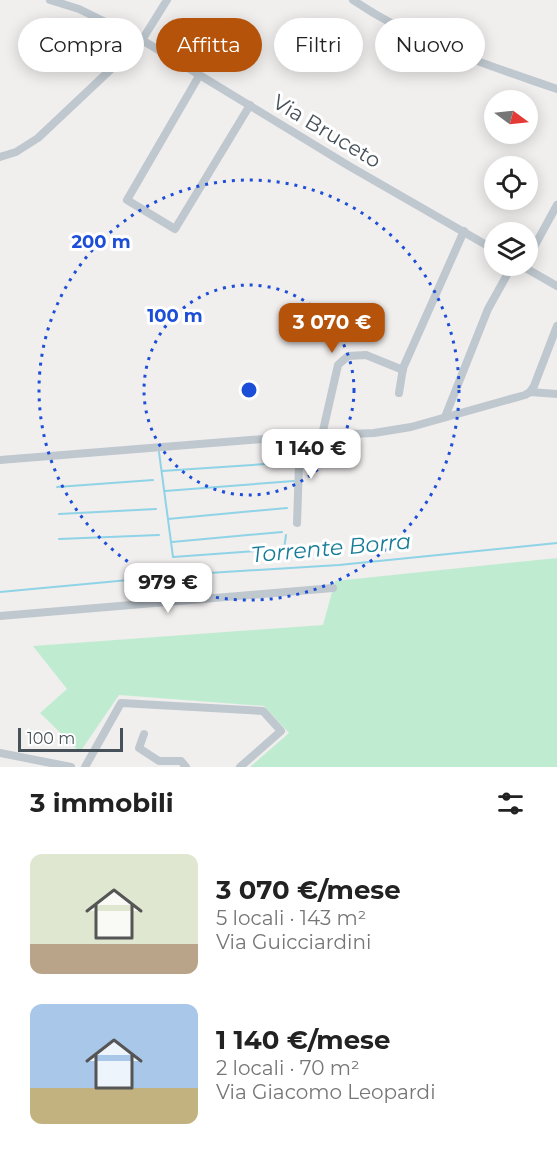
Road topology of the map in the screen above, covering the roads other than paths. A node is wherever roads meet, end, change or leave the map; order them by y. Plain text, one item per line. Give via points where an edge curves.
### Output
1 (50, 0) edge
2 (167, 0) edge
3 (353, 0) edge
4 (98, 18) edge
5 (144, 37) edge
6 (144, 41) edge
7 (108, 72) edge
8 (199, 76) junction
9 (557, 89) edge
10 (250, 105) junction
11 (0, 157) edge
12 (557, 205) edge
13 (464, 231) junction
14 (538, 240) edge
15 (484, 243) edge
16 (538, 275) edge
17 (506, 276) edge
18 (557, 286) edge
19 (557, 326) edge
20 (403, 370) junction
21 (530, 392) junction
22 (399, 393) dead end
23 (557, 394) edge
24 (445, 417) junction
25 (322, 435) junction
26 (300, 436) junction
27 (0, 460) edge
28 (297, 523) dead end
29 (333, 588) dead end
30 (0, 616) edge
31 (144, 734) dead end
32 (0, 753) edge
33 (71, 767) edge
34 (85, 767) edge
35 (186, 767) edge
36 (240, 767) edge

1 - 4 street, Via Bruceto
2 - 5 street
3 - 9 street via 434,46
6 - 8 street, Via Bruceto
7 - 11 street via 38,138
8 - 10 street, Via Bruceto
8 - 10 street via 127,200 175,229
10 - 13 street, Via Bruceto
12 - 14 street
13 - 15 street, Via Bruceto
13 - 20 street
16 - 18 street
17 - 24 street via 488,309
19 - 21 street
20 - 22 street
20 - 25 street via 366,355 348,356 339,365
21 - 23 street
21 - 24 street
24 - 25 street via 383,432
25 - 26 street
26 - 27 street
26 - 28 street
29 - 30 street
31 - 35 street via 139,748 159,761 181,761
32 - 33 street
34 - 36 street via 121,703 263,711 281,731

